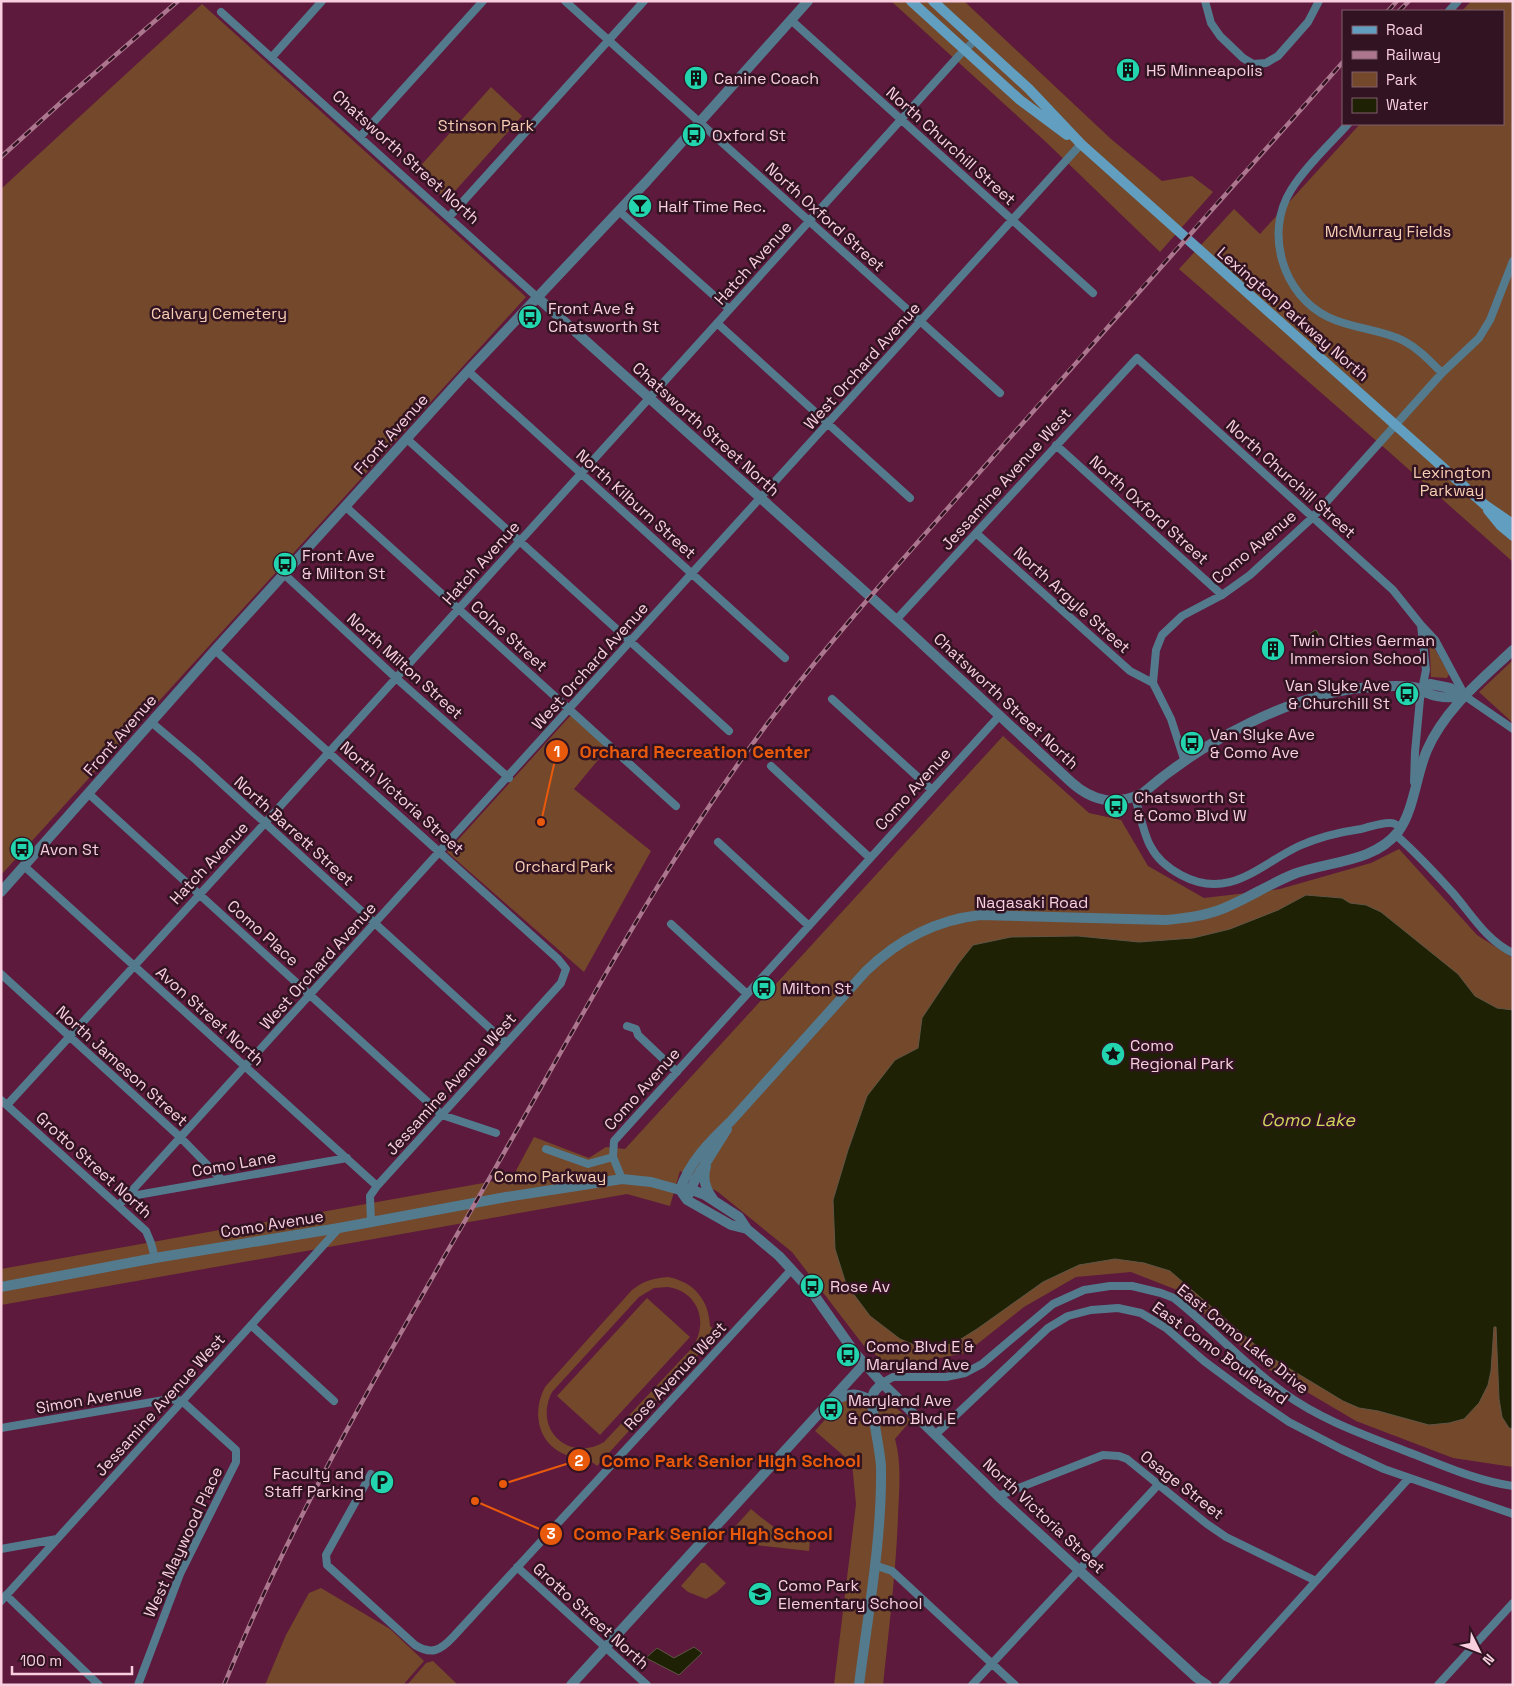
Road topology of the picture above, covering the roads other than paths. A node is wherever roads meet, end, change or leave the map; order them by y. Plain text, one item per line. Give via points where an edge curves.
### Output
1 (322, 1) edge
2 (482, 1) edge
3 (566, 1) edge
4 (644, 1) edge
5 (808, 1) edge
6 (911, 1) edge
7 (933, 1) edge
8 (1205, 1) edge
9 (1319, 1) edge
10 (221, 12) dead end
11 (791, 20) junction
12 (609, 40) junction
13 (976, 40) junction
14 (964, 50) junction
15 (272, 56) junction
16 (901, 120) junction
17 (699, 122) junction
18 (1347, 125) edge
19 (360, 137) junction
20 (1081, 144) junction
21 (619, 211) junction
22 (449, 217) junction
23 (1012, 220) junction
24 (809, 221) junction
25 (1513, 261) edge
26 (1093, 293) dead end
27 (538, 298) junction
28 (729, 309) junction
29 (717, 322) junction
30 (921, 322) junction
31 (1137, 358) joint
32 (468, 371) junction
33 (1442, 373) junction
34 (1000, 393) dead end
35 (649, 398) junction
36 (828, 424) junction
37 (1395, 424) junction
38 (408, 439) junction
39 (1056, 445) junction
40 (581, 473) junction
41 (910, 498) dead end
42 (760, 499) junction
43 (1485, 505) junction
44 (346, 507) junction
45 (1313, 517) junction
46 (1513, 524) edge
47 (976, 533) junction
48 (1513, 536) edge
49 (520, 541) junction
50 (284, 574) junction
51 (692, 574) junction
52 (1222, 595) junction
53 (458, 609) junction
54 (896, 620) junction
55 (1421, 626) junction
56 (630, 642) junction
57 (215, 650) junction
58 (1513, 650) edge
59 (784, 658) dead end
60 (396, 678) junction
61 (1153, 683) junction
62 (1422, 689) junction
63 (1465, 696) junction
64 (832, 699) dead end
65 (570, 710) junction
66 (1000, 715) junction
67 (151, 722) junction
68 (1513, 730) edge
69 (729, 731) dead end
70 (328, 752) junction
71 (1184, 759) junction
72 (771, 766) dead end
73 (509, 778) junction
74 (1414, 789) junction
75 (932, 790) junction
76 (89, 794) junction
77 (1136, 796) junction
78 (676, 806) dead end
79 (265, 823) junction
80 (1399, 831) junction
81 (718, 842) dead end
82 (440, 853) junction
83 (870, 858) junction
84 (24, 866) junction
85 (1, 892) edge
86 (199, 894) junction
87 (375, 923) junction
88 (671, 924) dead end
89 (809, 926) junction
90 (1513, 953) edge
91 (134, 965) junction
92 (566, 970) joint
93 (1, 974) edge
94 (311, 994) junction
95 (747, 994) junction
96 (626, 1026) dead end
97 (69, 1036) junction
98 (506, 1043) junction
99 (245, 1066) junction
100 (677, 1072) junction
101 (4, 1103) edge
102 (442, 1115) junction
103 (731, 1121) junction
104 (496, 1133) dead end
105 (180, 1137) junction
106 (546, 1149) dead end
107 (613, 1157) junction
108 (347, 1158) junction
109 (708, 1160) junction
110 (622, 1179) junction
111 (222, 1180) junction
112 (377, 1186) junction
113 (685, 1190) junction
114 (126, 1197) junction
115 (715, 1202) junction
116 (119, 1206) junction
117 (371, 1223) junction
118 (339, 1228) junction
119 (747, 1229) junction
120 (155, 1258) junction
121 (792, 1269) junction
122 (1, 1287) edge
123 (251, 1326) junction
124 (864, 1364) junction
125 (882, 1383) junction
126 (182, 1401) junction
127 (334, 1401) dead end
128 (873, 1401) junction
129 (830, 1402) junction
130 (1, 1428) edge
131 (936, 1434) junction
132 (371, 1474) dead end
133 (1409, 1478) junction
134 (1158, 1485) junction
135 (1513, 1486) edge
136 (998, 1496) junction
137 (1513, 1514) edge
138 (57, 1539) junction
139 (1, 1549) edge
140 (874, 1565) junction
141 (517, 1567) junction
142 (1080, 1570) junction
143 (1316, 1581) junction
144 (4, 1598) edge
145 (1513, 1604) edge
146 (604, 1647) junction
147 (992, 1663) junction
148 (99, 1685) edge
149 (138, 1685) edge
150 (571, 1685) edge
151 (646, 1685) edge
152 (859, 1685) edge
153 (972, 1685) edge
154 (1015, 1685) edge
155 (1207, 1685) edge
156 (1222, 1685) edge
157 (1438, 1685) edge

1 - 15 street
2 - 19 street
3 - 12 street, North Oxford Street
4 - 12 street
5 - 11 street, Front Avenue
6 - 14 main road, Lexington Parkway North
7 - 13 main road, Lexington Parkway North
8 - 9 street via 1211,23 1220,36 1253,64 1266,63 1278,56 1308,22
10 - 15 street, Chatsworth Street North
11 - 16 street, North Churchill Street
11 - 17 street, Front Avenue
12 - 17 street, North Oxford Street
12 - 22 street
13 - 14 street, Hatch Avenue
13 - 20 main road, Lexington Parkway North
14 - 16 street, Hatch Avenue
14 - 20 main road, Lexington Parkway North via 1031,109
15 - 19 street, Chatsworth Street North
16 - 23 street, North Churchill Street
16 - 24 street, Hatch Avenue
17 - 21 street, Front Avenue
17 - 24 street, North Oxford Street
18 - 33 street via 1299,179 1286,199 1278,237 1286,274 1300,296 1321,314 1403,341
19 - 22 street, Chatsworth Street North
20 - 23 street, West Orchard Avenue
20 - 37 main road, Lexington Parkway North
21 - 27 street, Front Avenue
21 - 28 street
22 - 27 street, Chatsworth Street North
23 - 26 street, North Churchill Street
23 - 30 street, West Orchard Avenue
24 - 28 street, Hatch Avenue
24 - 30 street, North Oxford Street
25 - 33 street, Como Avenue via 1480,338
27 - 32 street, Front Avenue
27 - 35 street, Chatsworth Street North
28 - 29 street, Hatch Avenue
29 - 35 street, Hatch Avenue
29 - 36 street
30 - 34 street, North Oxford Street
30 - 36 street, West Orchard Avenue
31 - 39 street, Jessamine Avenue West
31 - 45 street, North Churchill Street
32 - 38 street, Front Avenue
32 - 40 street, North Kilburn Street
33 - 37 street, Como Avenue
35 - 40 street, Hatch Avenue
35 - 42 street, Chatsworth Street North
36 - 41 street
36 - 42 street, West Orchard Avenue
37 - 43 main road, Lexington Parkway North
37 - 45 street, Como Avenue
38 - 44 street, Front Avenue
38 - 49 street
39 - 47 street, Jessamine Avenue West
39 - 52 street, North Oxford Street
40 - 49 street, Hatch Avenue
40 - 51 street, North Kilburn Street
42 - 51 street, West Orchard Avenue
42 - 54 street, Chatsworth Street North
43 - 46 main road, Lexington Parkway North
43 - 48 main road, Lexington Parkway North
44 - 50 street, Front Avenue
44 - 53 street, Colne Street
45 - 52 street, Como Avenue
45 - 55 street, North Churchill Street via 1393,590
47 - 54 street, Jessamine Avenue West
47 - 61 street, North Argyle Street via 1130,671
49 - 53 street, Hatch Avenue
49 - 56 street
50 - 57 street, Front Avenue
50 - 60 street, North Milton Street
51 - 56 street, West Orchard Avenue
51 - 59 street, North Kilburn Street
52 - 61 street, Como Avenue via 1182,616 1162,635 1156,650
53 - 60 street, Hatch Avenue
53 - 65 street, Colne Street
54 - 66 street, Chatsworth Street North
55 - 62 street via 1426,670
55 - 63 street, North Churchill Street via 1434,640
56 - 65 street, West Orchard Avenue
56 - 69 street
57 - 67 street, Front Avenue
57 - 70 street, North Victoria Street
58 - 63 street
60 - 70 street, Hatch Avenue
60 - 73 street, North Milton Street
61 - 71 street via 1171,719
62 - 63 street, Chatsworth Street North via 1430,684 1450,688
62 - 71 street, Chatsworth Street North via 1374,687 1315,697 1272,713
62 - 74 street
63 - 68 street, North Churchill Street
63 - 74 street via 1431,741
64 - 75 street
65 - 73 street, West Orchard Avenue
65 - 78 street, Colne Street
66 - 75 street, Como Avenue
66 - 77 street, Chatsworth Street North via 1081,790 1105,801
67 - 76 street, Front Avenue
67 - 79 street, North Barrett Street
70 - 79 street, Hatch Avenue
70 - 82 street, North Victoria Street
71 - 77 street, Chatsworth Street North
72 - 83 street
73 - 82 street, West Orchard Avenue
74 - 80 street
75 - 83 street, Como Avenue
76 - 84 street, Front Avenue
76 - 86 street, Como Place
77 - 80 street via 1146,836 1155,854 1181,875 1212,885 1251,874 1319,838 1392,823
79 - 86 street, Hatch Avenue
79 - 87 street, North Barrett Street
80 - 90 street via 1488,936 1501,948
80 - 103 street, Nagasaki Road via 1374,852 1294,874 1222,910 1195,917 1166,920 994,914 938,924 900,943 876,961
81 - 89 street
82 - 87 street, West Orchard Avenue
82 - 92 street, North Victoria Street via 558,959
83 - 89 street, Como Avenue
84 - 85 street, Front Avenue
84 - 91 street, Avon Street North
86 - 91 street, Hatch Avenue
86 - 94 street, Como Place
87 - 94 street, West Orchard Avenue
87 - 98 street, North Barrett Street
88 - 95 street
89 - 95 street, Como Avenue
91 - 97 street, Hatch Avenue
91 - 99 street, Avon Street North
92 - 98 street, Jessamine Avenue West via 561,983
93 - 97 street, North Jameson Street
94 - 99 street, West Orchard Avenue
94 - 102 street, Como Place
95 - 100 street, Como Avenue
96 - 100 street via 636,1029 638,1035
97 - 101 street, Hatch Avenue
97 - 105 street, North Jameson Street
98 - 102 street, Jessamine Avenue West
99 - 105 street, West Orchard Avenue
99 - 108 street, Avon Street North
100 - 107 street, Como Avenue via 614,1141
101 - 116 street, Grotto Street North
102 - 104 street, Como Place
102 - 112 street, Jessamine Avenue West
103 - 109 street
103 - 113 street via 714,1137 685,1175
105 - 111 street, North Jameson Street
105 - 114 street, West Orchard Avenue
106 - 107 street via 588,1164
107 - 110 street, Como Avenue
108 - 111 street, Como Lane
108 - 112 street, Avon Street North
109 - 113 street
109 - 115 street via 704,1183
110 - 113 street
110 - 117 street, Como Avenue
111 - 114 street, Como Lane
112 - 117 street, Jessamine Avenue West via 370,1196
113 - 115 street
113 - 119 street via 687,1200 731,1225
114 - 116 street, West Orchard Avenue
115 - 119 street via 739,1217
116 - 120 street, Grotto Street North via 146,1230
117 - 118 street, Como Avenue
118 - 120 street, Como Avenue
118 - 123 street, Jessamine Avenue West
119 - 121 street
120 - 122 street, Como Avenue
121 - 124 street
121 - 141 street, Rose Avenue West
123 - 126 street, Jessamine Avenue West
123 - 127 street
124 - 125 street, North Victoria Street
124 - 129 street
125 - 128 street via 874,1392
125 - 131 street, North Victoria Street
125 - 135 street, East Como Lake Drive via 892,1377 946,1377 965,1373 982,1364 1064,1298 1096,1287 1132,1286 1174,1298 1261,1375 1314,1412 1353,1431 1466,1474
126 - 130 street, Simon Avenue via 170,1399
126 - 138 street, Jessamine Avenue West
126 - 149 street, West Maywood Place via 234,1448 237,1459 180,1574
128 - 129 street via 857,1394 846,1394
128 - 140 street via 881,1471
129 - 146 street
131 - 133 street, East Como Boulevard via 1048,1328 1068,1316 1118,1308 1141,1313 1166,1328 1204,1361 1289,1422 1341,1450
131 - 136 street, North Victoria Street
132 - 141 street, Rose Avenue West via 326,1555 327,1565 422,1650 439,1649 453,1637
133 - 137 street, East Como Boulevard
133 - 143 street
134 - 136 street, Osage Street via 1127,1459 1103,1455
134 - 142 street
134 - 143 street, Osage Street via 1226,1537
136 - 142 street, North Victoria Street
138 - 139 street
138 - 144 street, Jessamine Avenue West
140 - 147 street via 892,1571
140 - 152 street
141 - 146 street, Grotto Street North
142 - 147 street
142 - 155 street, North Victoria Street
143 - 156 street
144 - 148 street
145 - 157 street
146 - 150 street
146 - 151 street, Grotto Street North
147 - 153 street
147 - 154 street

